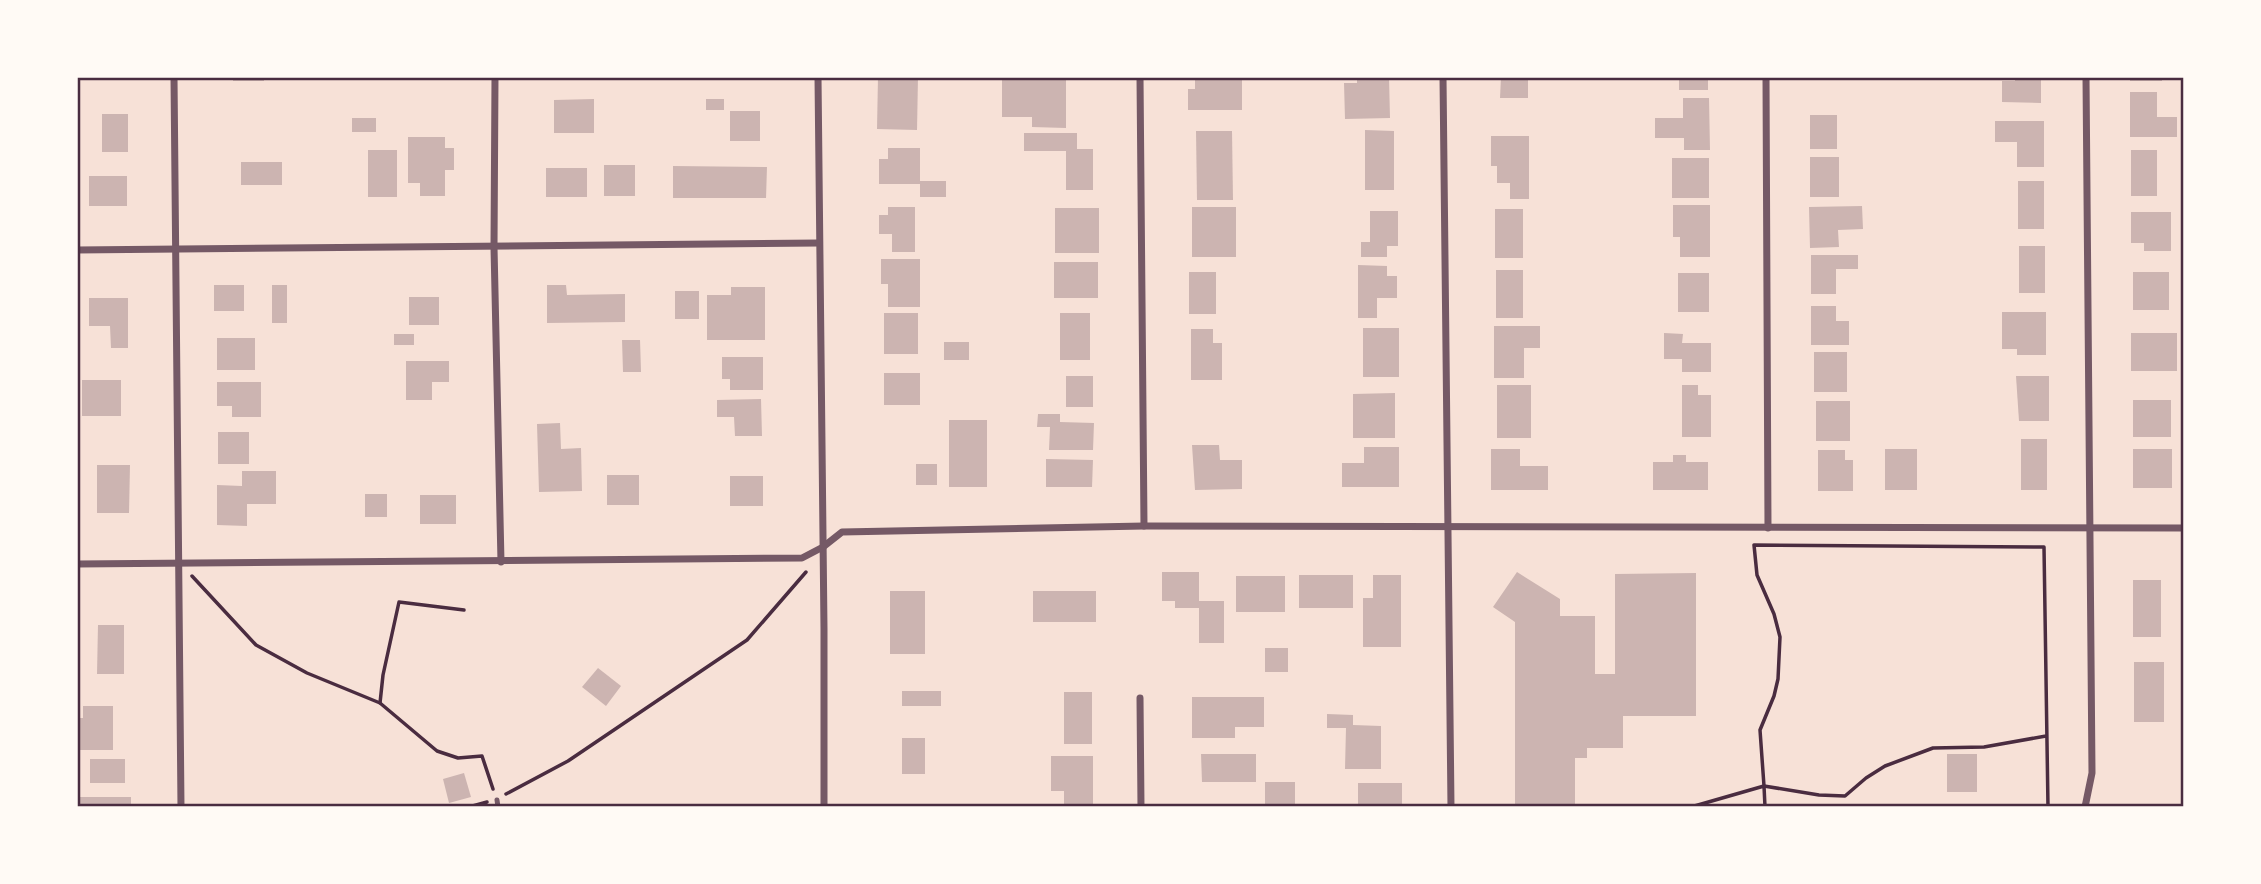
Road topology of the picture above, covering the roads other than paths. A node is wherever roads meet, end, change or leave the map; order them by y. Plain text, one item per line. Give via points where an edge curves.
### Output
1 (174, 77) edge
2 (495, 77) edge
3 (818, 77) edge
4 (1140, 77) edge
5 (1443, 77) edge
6 (1766, 77) edge
7 (2085, 77) edge
8 (819, 243) junction
9 (494, 247) junction
10 (177, 249) junction
11 (77, 250) edge
12 (1144, 526) junction
13 (1450, 527) junction
14 (1768, 528) junction
15 (2091, 528) junction
16 (2184, 528) edge
17 (823, 547) junction
18 (179, 562) junction
19 (501, 562) junction
20 (77, 564) edge
21 (1140, 698) dead end
22 (181, 807) edge
23 (824, 807) edge
24 (1141, 807) edge
25 (1451, 807) edge
26 (2085, 807) edge

1 - 10 street
2 - 9 street
3 - 8 street
4 - 12 street
5 - 13 street
6 - 14 street
7 - 15 street
8 - 9 street
8 - 17 street
9 - 10 street
9 - 19 street
10 - 11 street
10 - 18 street
12 - 13 street
12 - 17 street via 842,532
13 - 14 street
13 - 25 street
14 - 15 street
15 - 16 street
15 - 26 street via 2092,773
17 - 19 street via 802,558
17 - 23 street
18 - 19 street
18 - 20 street
18 - 22 street
21 - 24 street

